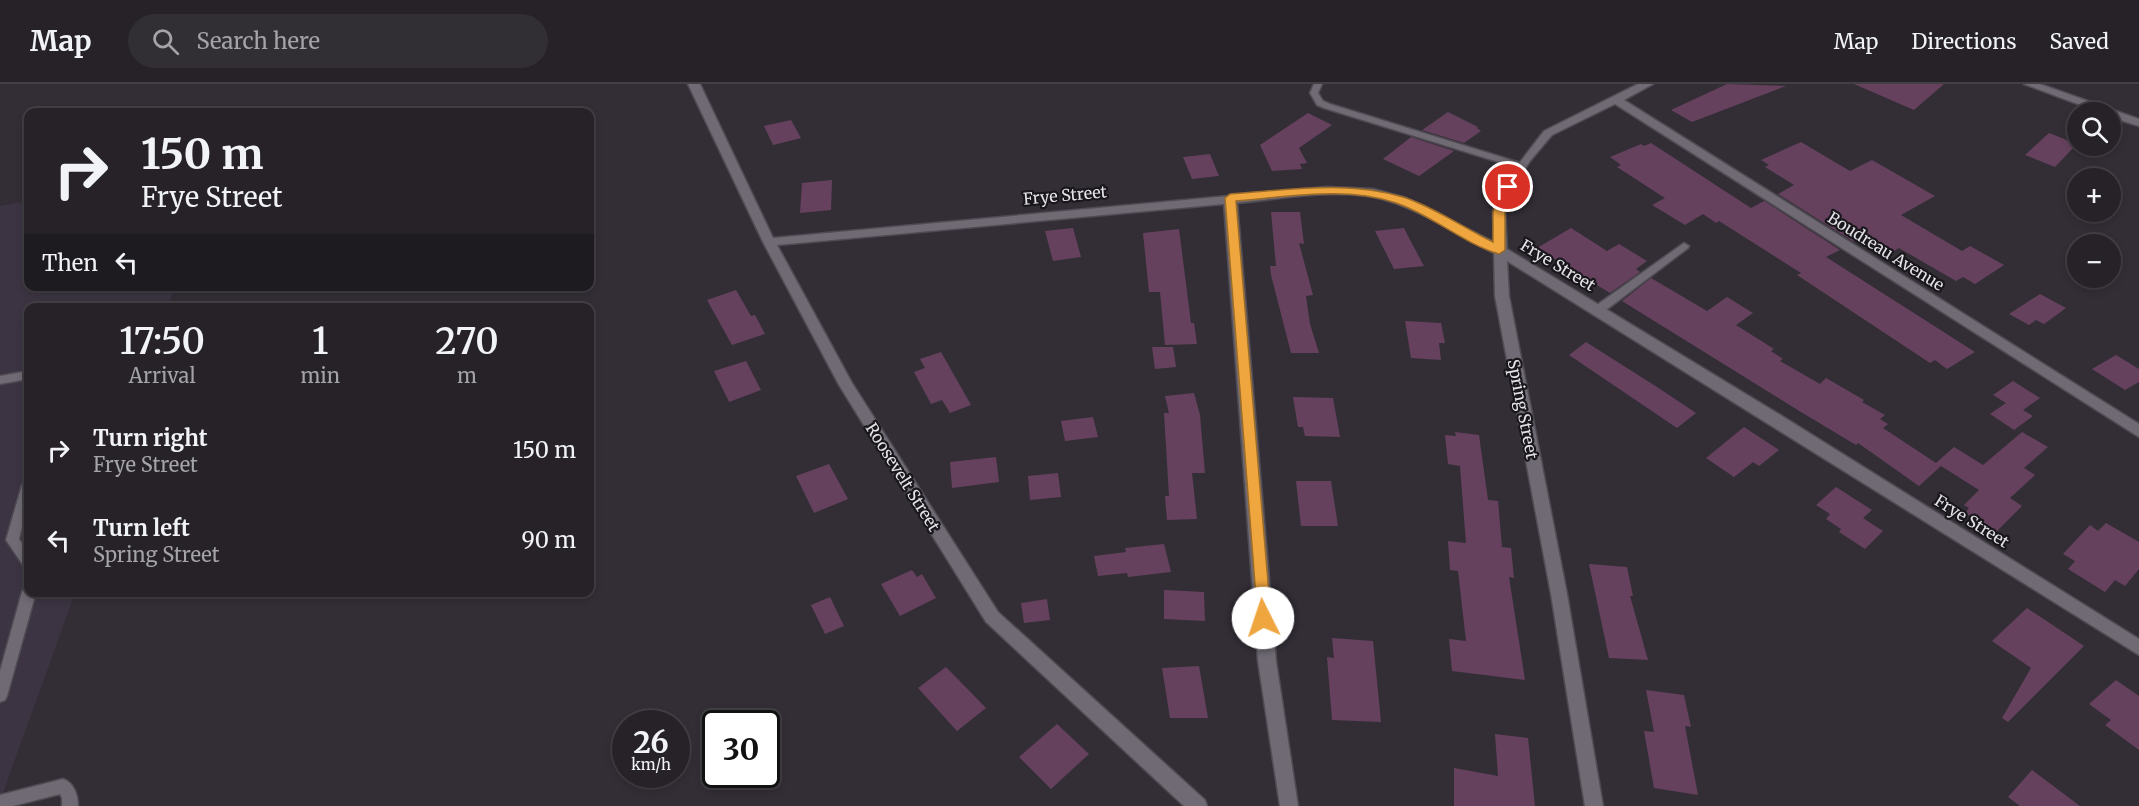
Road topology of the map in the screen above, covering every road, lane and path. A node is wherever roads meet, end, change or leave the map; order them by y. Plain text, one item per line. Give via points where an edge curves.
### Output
1 (694, 84) edge
2 (1318, 84) edge
3 (1647, 84) edge
4 (2034, 85) edge
5 (1615, 99) junction
6 (2139, 123) edge
7 (1521, 166) junction
8 (1230, 198) junction
9 (769, 242) junction
10 (1684, 246) dead end
11 (1499, 250) junction
12 (1598, 310) junction
13 (24, 376) edge
14 (0, 380) edge
15 (2139, 431) edge
16 (24, 498) edge
17 (24, 556) edge
18 (28, 597) edge
19 (2137, 643) edge
20 (0, 696) edge
21 (0, 802) edge
22 (70, 806) edge
23 (1198, 806) edge
24 (1289, 806) edge
25 (1594, 806) edge

1 - 9 street, Roosevelt Street
2 - 7 lane via 1314,93 1327,106
3 - 5 street, Spring Street
4 - 6 street
5 - 7 street, Spring Street via 1548,133
5 - 15 street, Boudreau Avenue
7 - 11 street, Spring Street via 1499,212
8 - 9 street, Frye Street
8 - 11 street, Frye Street via 1326,191 1373,193 1402,201
8 - 24 street via 1267,662
9 - 23 street, Roosevelt Street via 846,384 992,616
10 - 12 lane
11 - 12 street, Frye Street
11 - 25 street, Spring Street via 1502,296 1559,594
12 - 19 street, Frye Street
13 - 14 lane
16 - 17 lane via 12,540
18 - 20 lane
21 - 22 lane via 63,786 70,796

